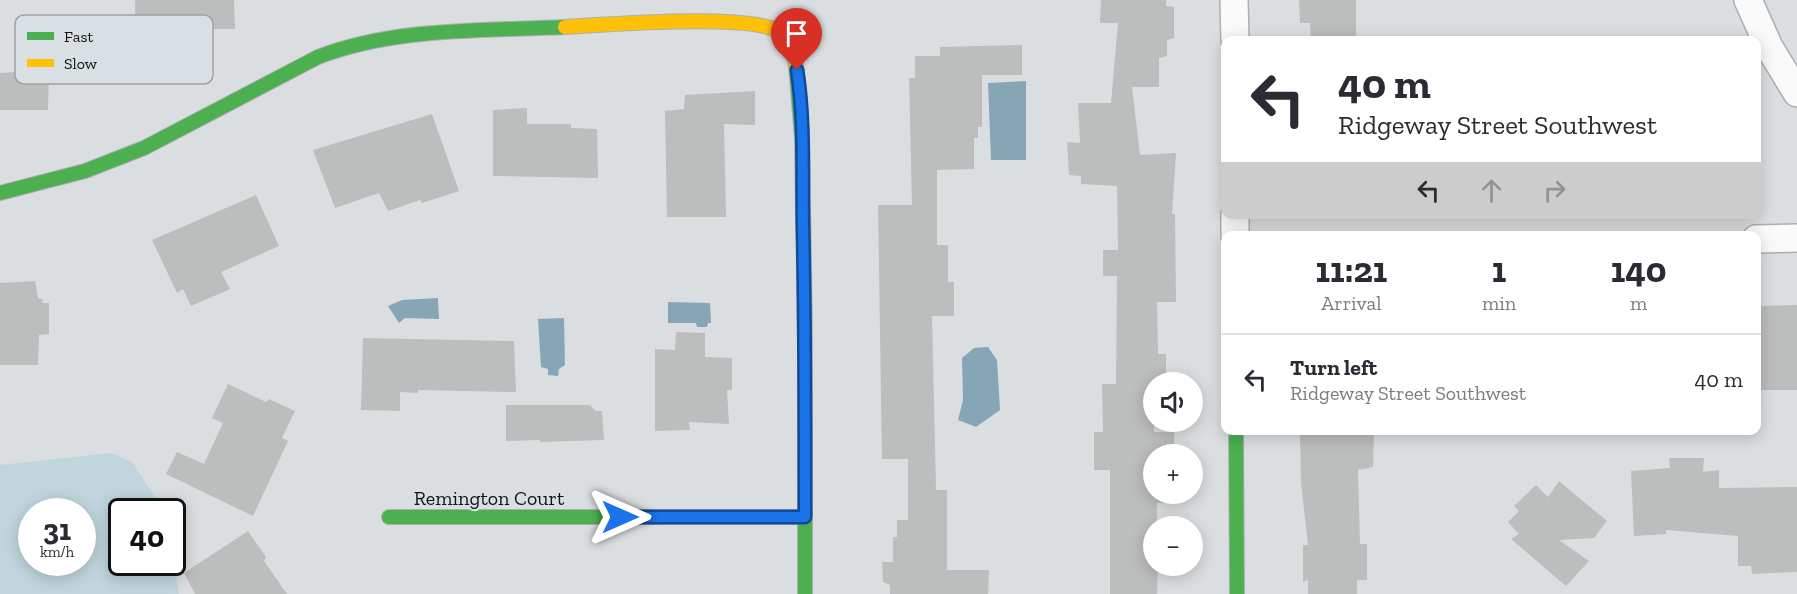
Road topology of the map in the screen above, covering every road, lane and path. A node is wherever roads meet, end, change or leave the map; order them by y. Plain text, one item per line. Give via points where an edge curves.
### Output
1 (1234, 0) edge
2 (1748, 0) edge
3 (1235, 36) edge
4 (1797, 93) edge
5 (0, 193) edge
6 (1797, 238) edge
7 (1761, 239) edge
8 (1236, 435) edge
9 (389, 517) dead end
10 (805, 517) junction
11 (805, 594) edge
12 (1237, 594) edge

1 - 3 street
2 - 4 street via 1769,47
5 - 10 street via 85,171 144,148 339,49 406,35 627,23 695,21 767,26 781,33 788,43 795,56 799,85
6 - 7 street
8 - 12 street
9 - 10 street, Remington Court
10 - 11 street

